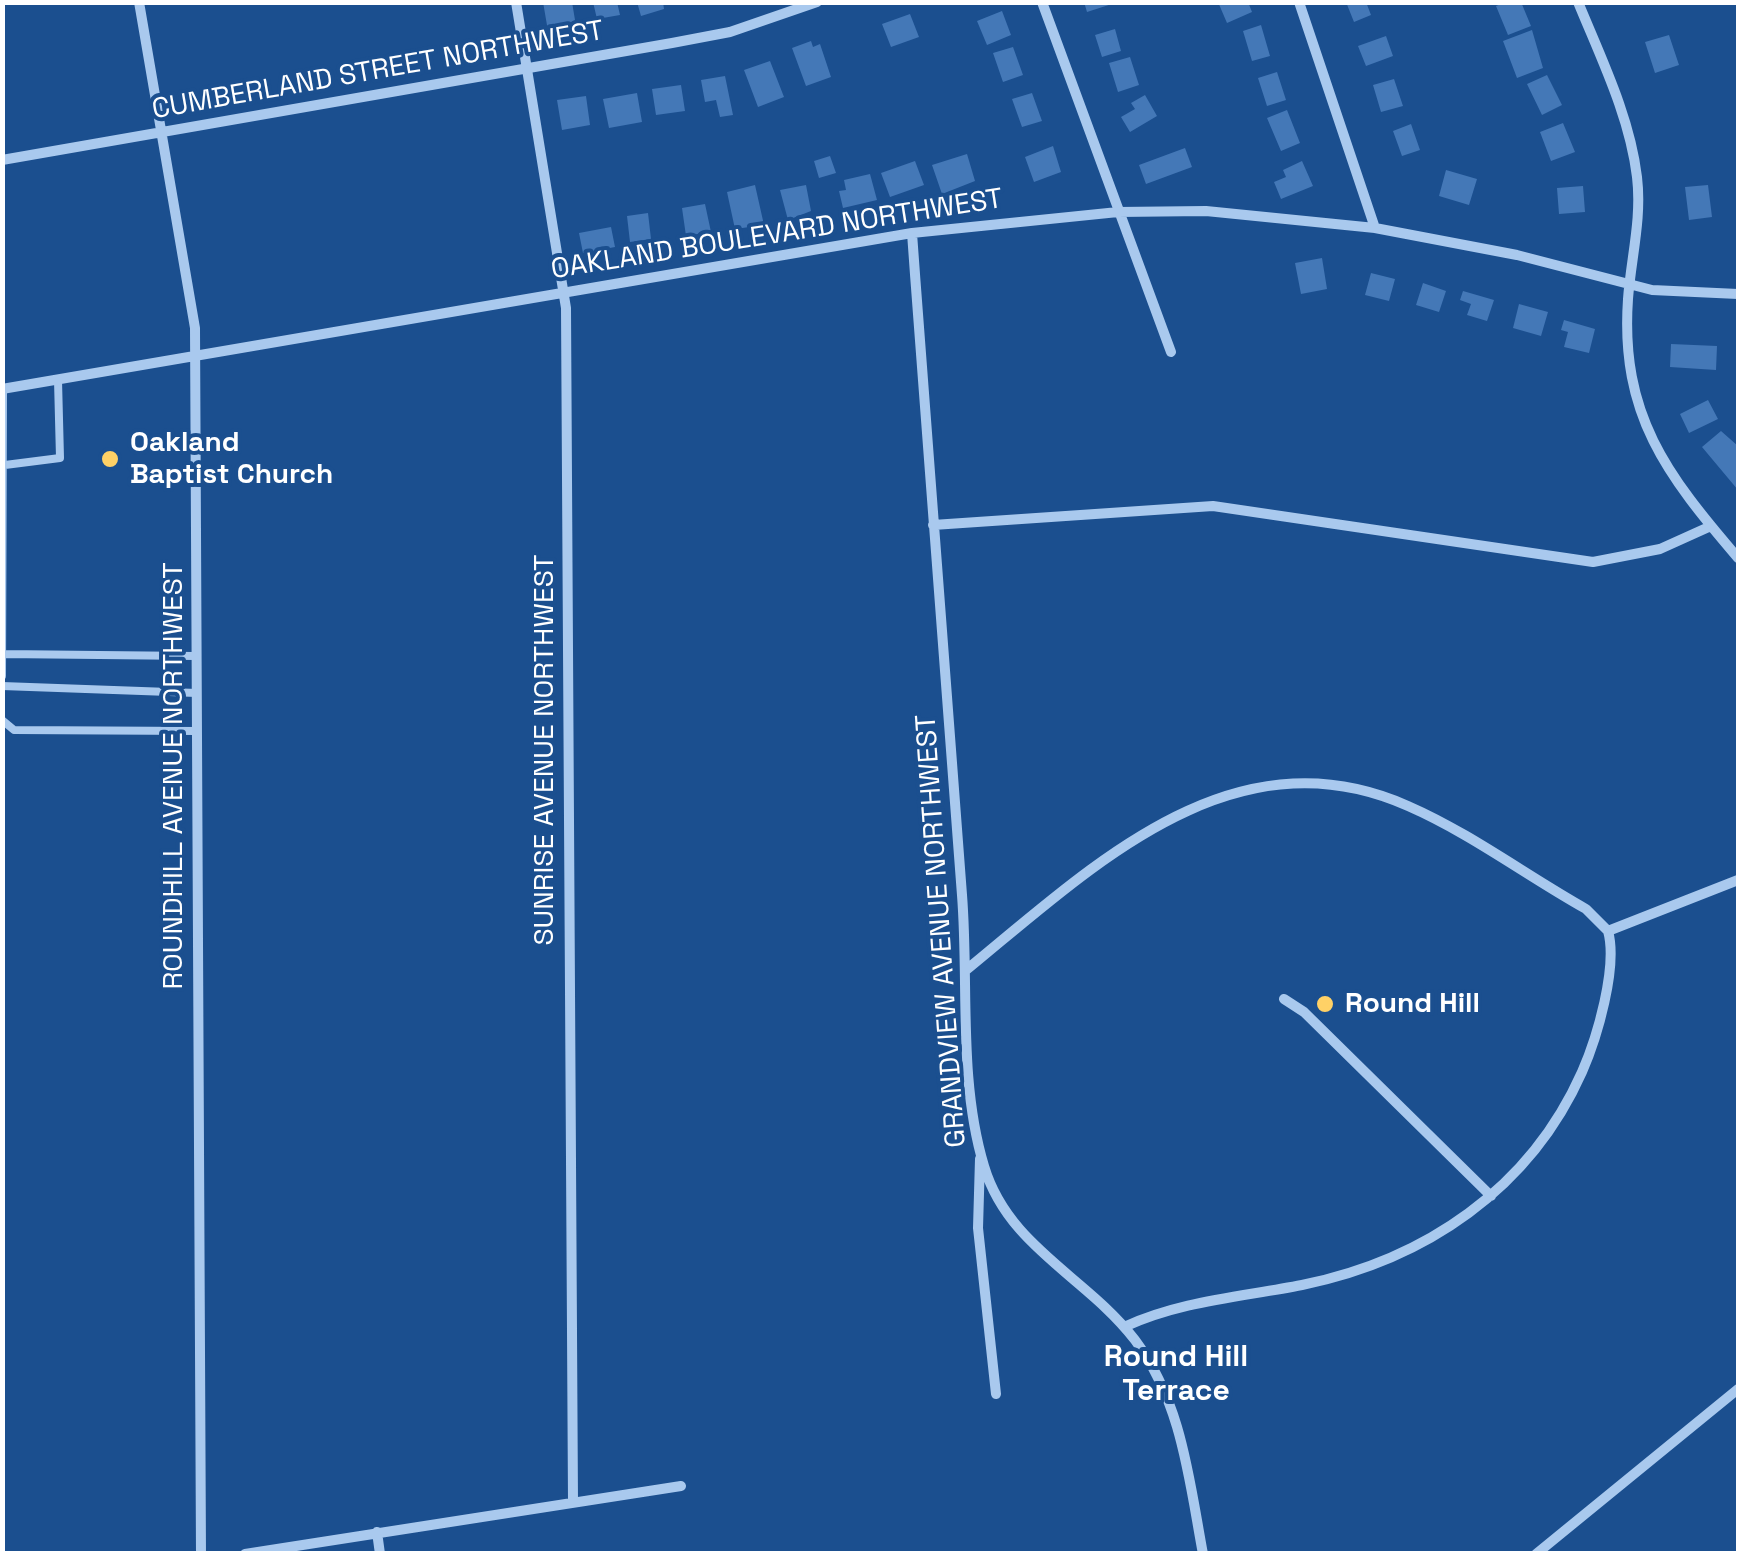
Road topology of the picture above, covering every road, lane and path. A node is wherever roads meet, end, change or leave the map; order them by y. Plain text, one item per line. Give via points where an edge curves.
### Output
1 (139, 2) edge
2 (516, 2) edge
3 (816, 2) edge
4 (1042, 2) edge
5 (1299, 2) edge
6 (1578, 2) edge
7 (525, 68) junction
8 (162, 132) junction
9 (2, 160) edge
10 (1118, 212) junction
11 (1375, 228) junction
12 (912, 232) junction
13 (1629, 285) junction
14 (564, 291) junction
15 (1738, 294) edge
16 (1171, 352) dead end
17 (196, 355) junction
18 (58, 380) junction
19 (3, 389) edge
20 (5, 465) junction
21 (933, 525) junction
22 (1711, 526) junction
23 (1738, 558) edge
24 (3, 654) edge
25 (196, 656) junction
26 (2, 676) edge
27 (2, 686) edge
28 (196, 692) junction
29 (2, 720) edge
30 (197, 731) junction
31 (1738, 880) edge
32 (1608, 931) junction
33 (964, 970) junction
34 (1284, 999) dead end
35 (980, 1154) junction
36 (1492, 1196) junction
37 (1124, 1327) junction
38 (1738, 1389) edge
39 (996, 1394) dead end
40 (681, 1486) dead end
41 (573, 1502) junction
42 (377, 1532) junction
43 (201, 1554) edge
44 (245, 1554) edge
45 (380, 1554) edge
46 (1203, 1554) edge
47 (1536, 1554) edge

1 - 8 street, ROUNDHILL AVENUE NORTHWEST
2 - 7 street, SUNRISE AVENUE NORTHWEST
3 - 7 street, CUMBERLAND STREET NORTHWEST via 730,32
4 - 10 street
5 - 11 street
6 - 13 street via 1637,174
7 - 8 street, CUMBERLAND STREET NORTHWEST
7 - 14 street, SUNRISE AVENUE NORTHWEST
8 - 9 street, CUMBERLAND STREET NORTHWEST
8 - 17 street, ROUNDHILL AVENUE NORTHWEST
10 - 11 street, OAKLAND BOULEVARD NORTHWEST via 1206,211
10 - 12 street, OAKLAND BOULEVARD NORTHWEST
10 - 16 street
11 - 13 street, OAKLAND BOULEVARD NORTHWEST
12 - 14 street, OAKLAND BOULEVARD NORTHWEST
12 - 21 street, GRANDVIEW AVENUE NORTHWEST
13 - 15 street, OAKLAND BOULEVARD NORTHWEST
13 - 22 street via 1626,329 1636,404 1658,456
14 - 17 street, OAKLAND BOULEVARD NORTHWEST
14 - 41 street, SUNRISE AVENUE NORTHWEST
17 - 18 street, OAKLAND BOULEVARD NORTHWEST
17 - 25 street, ROUNDHILL AVENUE NORTHWEST
18 - 19 street, OAKLAND BOULEVARD NORTHWEST
18 - 20 lane via 60,458
19 - 20 lane
20 - 24 lane
21 - 22 street via 1213,506 1593,562 1660,549
21 - 33 street, GRANDVIEW AVENUE NORTHWEST
22 - 23 street
24 - 25 lane
24 - 26 lane
25 - 28 street, ROUNDHILL AVENUE NORTHWEST
27 - 28 lane
28 - 30 street, ROUNDHILL AVENUE NORTHWEST
29 - 30 lane via 14,730
30 - 43 street, ROUNDHILL AVENUE NORTHWEST
31 - 32 street
32 - 33 street via 1586,909 1407,806 1349,788 1282,784 1230,793 1164,818
32 - 36 street via 1607,976 1588,1057 1554,1123
33 - 35 street, GRANDVIEW AVENUE NORTHWEST
34 - 36 street
35 - 37 street, GRANDVIEW AVENUE NORTHWEST via 992,1191 1020,1232
35 - 39 street via 978,1228
36 - 37 street via 1392,1259 1303,1285 1174,1308
37 - 46 street, GRANDVIEW AVENUE NORTHWEST via 1151,1364 1177,1420
38 - 47 street
40 - 41 street
41 - 42 street
42 - 44 street
42 - 45 street

